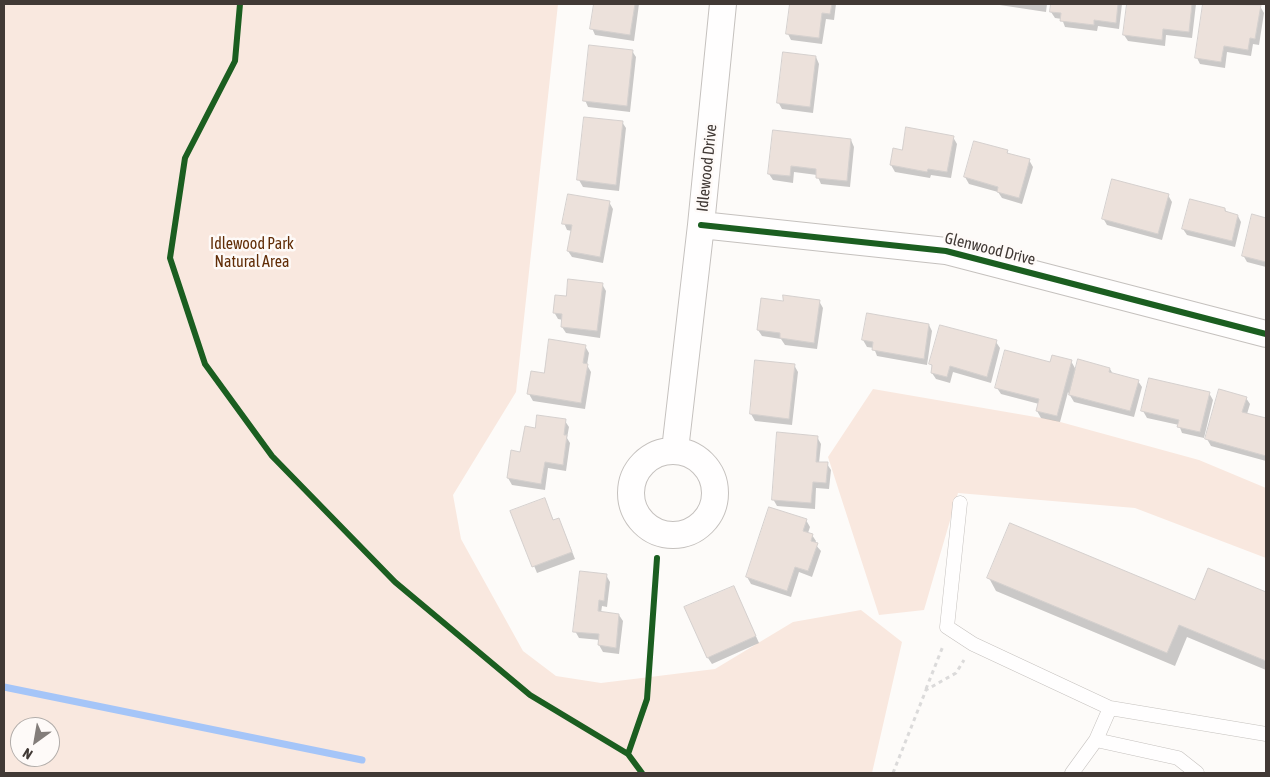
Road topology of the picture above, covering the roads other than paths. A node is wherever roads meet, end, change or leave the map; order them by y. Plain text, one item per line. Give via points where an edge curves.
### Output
1 (723, 4) edge
2 (701, 225) junction
3 (1266, 334) edge
4 (675, 450) dead end
5 (960, 503) dead end
6 (1110, 708) junction
7 (1266, 734) edge
8 (1096, 740) junction
9 (1072, 773) edge
10 (1197, 773) edge

1 - 2 street, Idlewood Drive
2 - 3 street, Glenwood Drive via 946,251
2 - 4 street, Idlewood Drive
5 - 6 lane via 947,627 973,644
6 - 7 lane
6 - 8 lane
8 - 9 lane
8 - 10 lane via 1178,758

